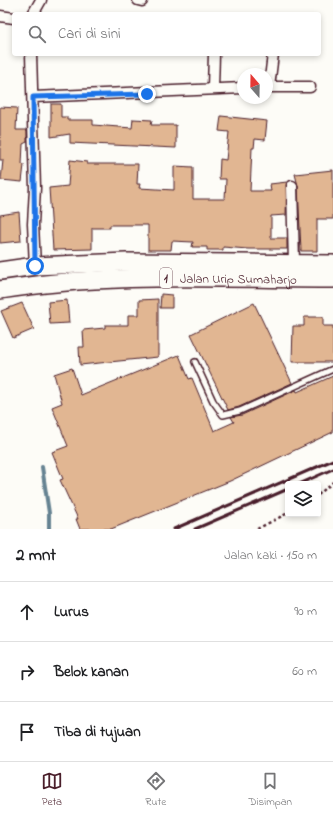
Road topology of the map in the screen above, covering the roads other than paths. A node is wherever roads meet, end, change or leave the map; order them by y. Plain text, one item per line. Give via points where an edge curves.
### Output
1 (41, 0) edge
2 (34, 12) edge
3 (0, 16) edge
4 (12, 18) edge
5 (31, 56) edge
6 (214, 56) edge
7 (273, 56) edge
8 (271, 68) edge
9 (273, 87) edge
10 (310, 87) dead end
11 (213, 88) junction
12 (237, 88) edge
13 (33, 97) junction
14 (292, 186) dead end
15 (294, 263) junction
16 (333, 264) edge
17 (35, 266) junction
18 (0, 271) edge
19 (333, 279) edge
20 (0, 290) edge
21 (195, 362) dead end
22 (333, 369) edge

1 - 2 street
3 - 4 street
5 - 13 street
6 - 11 street
7 - 8 street
9 - 10 street
11 - 12 street
11 - 13 street via 147,94
13 - 17 street
14 - 15 street
15 - 16 highway, Jalan Urip Sumaharjo / 1
15 - 17 highway, Jalan Urip Sumaharjo / 1 via 126,262
17 - 18 highway, Jalan Urip Sumaharjo / 1
19 - 20 highway, Jalan Urip Sumaharjo / 1 via 80,279
21 - 22 lane via 213,401 223,415 240,411

